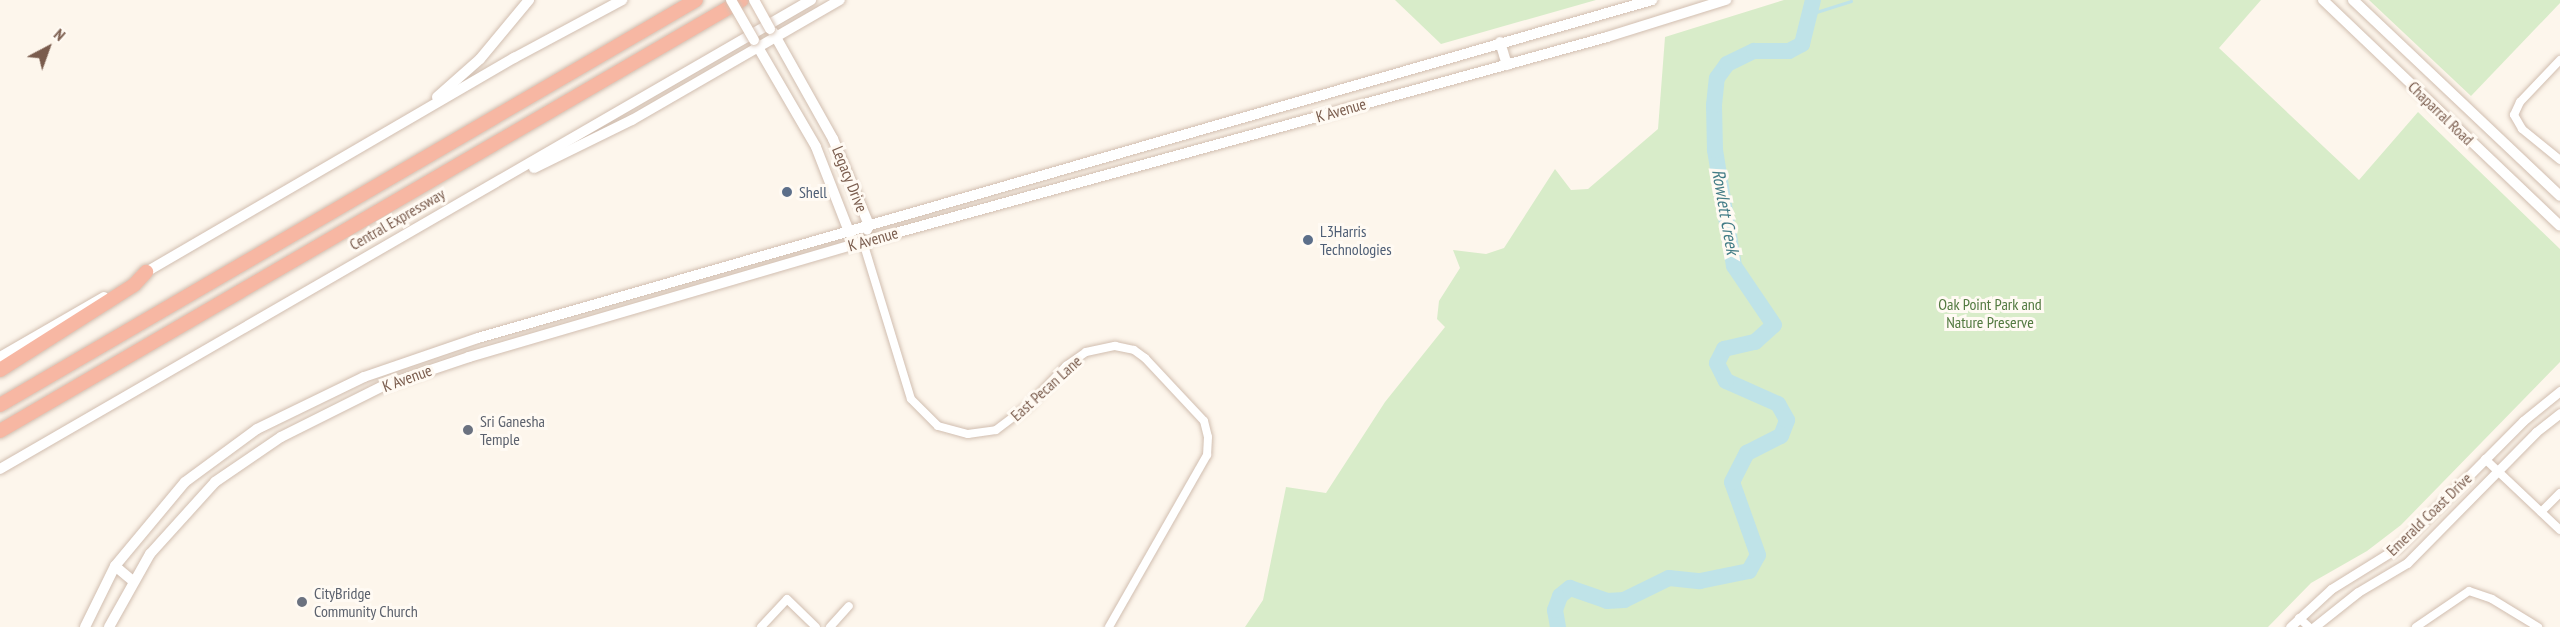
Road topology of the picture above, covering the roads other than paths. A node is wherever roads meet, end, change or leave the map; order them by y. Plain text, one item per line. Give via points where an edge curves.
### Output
1 (529, 0) edge
2 (622, 0) edge
3 (696, 0) edge
4 (731, 0) edge
5 (742, 0) edge
6 (754, 0) edge
7 (811, 0) edge
8 (840, 0) edge
9 (1652, 0) edge
10 (1726, 0) edge
11 (2323, 0) edge
12 (2353, 0) edge
13 (773, 33) junction
14 (2392, 37) junction
15 (1500, 42) junction
16 (756, 44) junction
17 (2377, 51) junction
18 (2560, 60) edge
19 (1507, 65) junction
20 (1332, 93) junction
21 (1339, 111) junction
22 (410, 118) junction
23 (1193, 134) junction
24 (833, 139) junction
25 (816, 147) junction
26 (1198, 149) junction
27 (2560, 160) edge
28 (2541, 178) junction
29 (2527, 194) junction
30 (2560, 196) edge
31 (466, 200) junction
32 (869, 225) junction
33 (2560, 226) edge
34 (847, 231) junction
35 (863, 242) junction
36 (726, 267) junction
37 (146, 272) junction
38 (729, 282) junction
39 (605, 304) junction
40 (609, 318) junction
41 (0, 357) edge
42 (0, 370) edge
43 (2560, 391) edge
44 (0, 405) edge
45 (2560, 413) edge
46 (0, 431) edge
47 (2485, 459) junction
48 (203, 467) junction
49 (0, 469) edge
50 (2499, 472) junction
51 (215, 482) junction
52 (2560, 493) edge
53 (2541, 512) junction
54 (2560, 530) edge
55 (115, 566) junction
56 (133, 581) junction
57 (849, 606) dead end
58 (2299, 618) junction
59 (85, 627) edge
60 (109, 627) edge
61 (761, 627) edge
62 (816, 627) edge
63 (830, 627) edge
64 (1109, 627) edge
65 (2290, 627) edge
66 (2309, 627) edge
67 (2314, 627) edge
68 (2416, 627) edge
69 (2538, 627) edge

1 - 22 main road via 480,59
2 - 22 main road
3 - 44 highway
4 - 16 main road, Legacy Drive, bridge
5 - 46 highway, Central Expressway
6 - 13 main road, Legacy Drive, bridge
7 - 31 main road, Central Expressway
8 - 13 main road
9 - 15 main road, K Avenue
10 - 19 main road, K Avenue
11 - 17 main road, Chaparral Road
12 - 14 main road, Chaparral Road
13 - 16 main road
13 - 24 main road, Legacy Drive
14 - 17 main road
14 - 28 main road, Chaparral Road
15 - 19 main road
15 - 20 main road, K Avenue
16 - 25 main road, Legacy Drive
16 - 31 main road via 611,131
17 - 29 main road, Chaparral Road
18 - 27 street via 2520,102 2514,115 2522,129
19 - 21 main road, K Avenue
20 - 21 main road
20 - 23 main road, K Avenue
21 - 26 main road, K Avenue
22 - 37 main road
23 - 26 main road
23 - 32 main road, K Avenue
24 - 25 main road
24 - 32 main road, Legacy Drive
25 - 34 main road, Legacy Drive
26 - 35 main road, K Avenue
28 - 29 main road
28 - 30 main road, Chaparral Road
29 - 33 main road, Chaparral Road
31 - 49 main road, Central Expressway
32 - 34 main road, K Avenue
32 - 35 main road, Legacy Drive
34 - 35 main road, Legacy Drive
34 - 36 main road, K Avenue
35 - 38 main road, K Avenue
35 - 64 street, East Pecan Lane via 911,399 938,426 968,434 996,430 1027,407 1066,366 1086,352 1115,346 1134,350 1145,358 1204,421 1207,455
36 - 38 main road
36 - 39 main road, K Avenue
37 - 41 main road
37 - 42 highway via 134,285
38 - 40 main road, K Avenue
39 - 40 main road
39 - 48 main road, K Avenue via 467,342 364,377 282,414
40 - 51 main road, K Avenue via 382,386 281,437
43 - 47 street, Emerald Coast Drive via 2523,420
45 - 50 street, Emerald Coast Drive
47 - 50 street
47 - 58 street, Emerald Coast Drive via 2397,548 2338,584
48 - 51 main road
48 - 55 main road, K Avenue via 167,500
50 - 53 street
50 - 67 street, Emerald Coast Drive via 2407,563 2358,592
51 - 56 main road, K Avenue via 168,531
52 - 53 street
53 - 54 street
55 - 56 main road
55 - 59 main road, K Avenue
56 - 60 main road, K Avenue
57 - 63 street
58 - 65 street, Emerald Coast Drive
58 - 66 street
61 - 62 street via 786,599
68 - 69 street via 2469,591 2499,603

